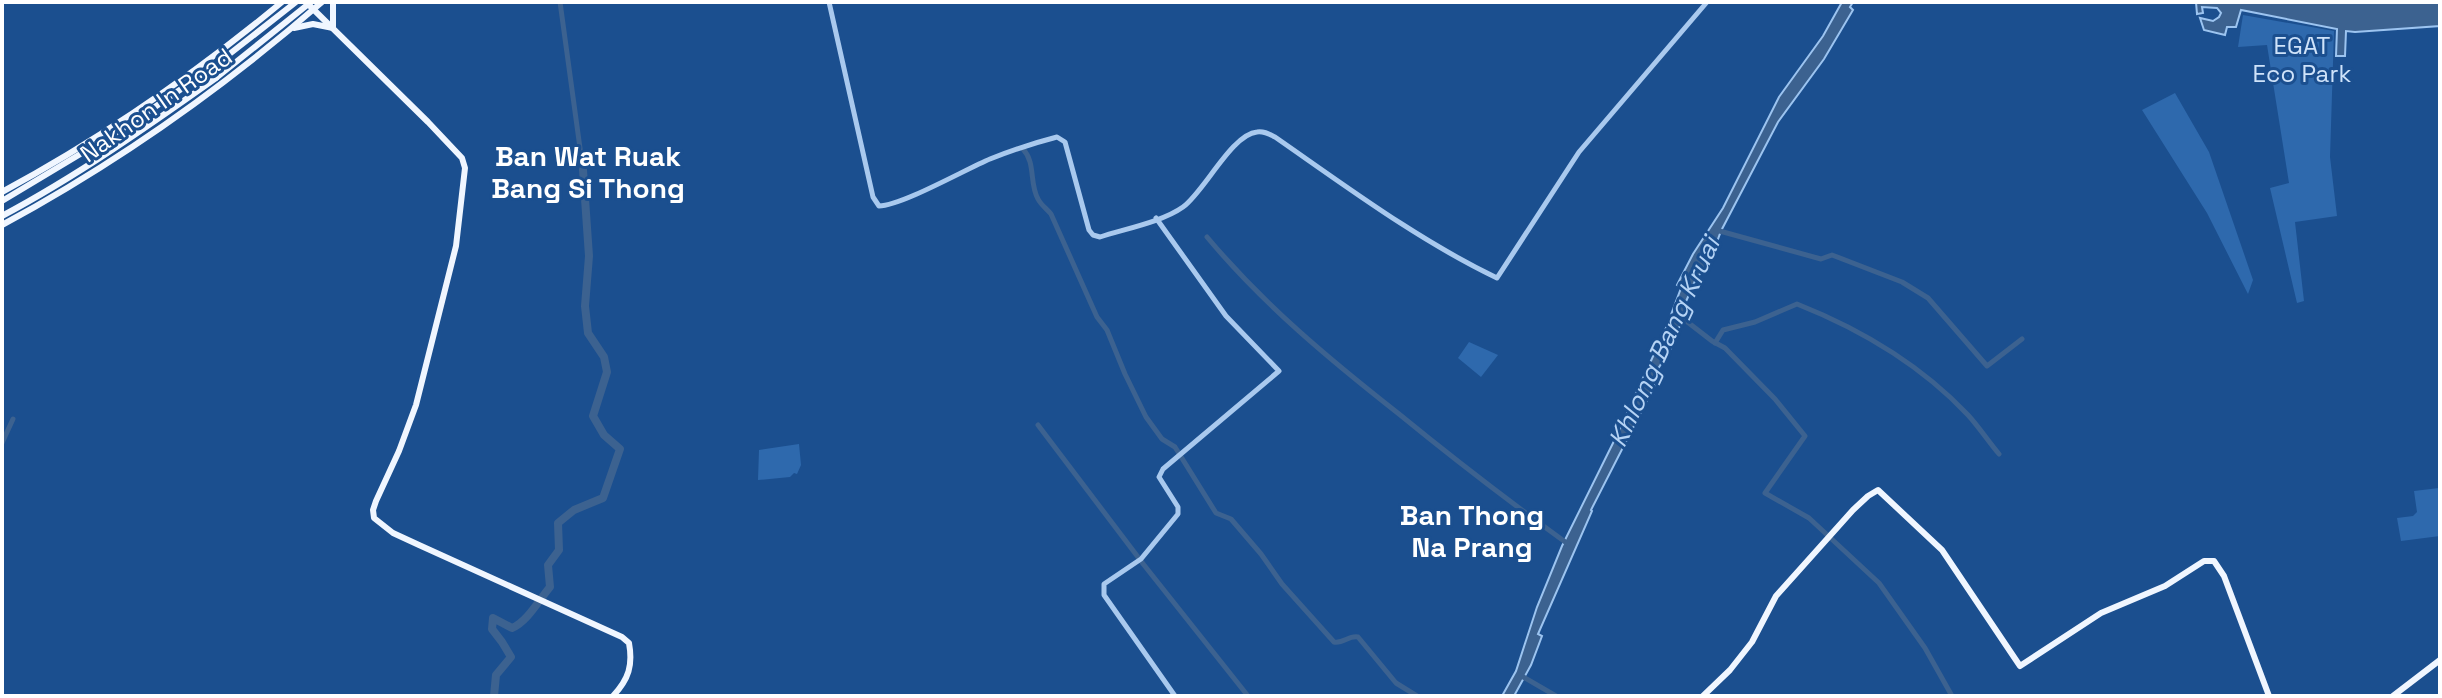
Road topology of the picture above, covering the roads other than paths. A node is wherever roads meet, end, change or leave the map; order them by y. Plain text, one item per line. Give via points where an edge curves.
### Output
1 (273, 2) edge
2 (282, 2) edge
3 (296, 2) edge
4 (322, 2) edge
5 (333, 2) edge
6 (829, 2) edge
7 (1707, 2) edge
8 (310, 4) edge
9 (269, 13) junction
10 (333, 28) junction
11 (291, 29) junction
12 (162, 95) junction
13 (183, 113) junction
14 (127, 126) junction
15 (132, 137) junction
16 (2, 192) edge
17 (2, 201) edge
18 (2, 216) edge
19 (1156, 218) junction
20 (2, 225) edge
21 (2440, 660) edge
22 (613, 696) edge
23 (1175, 696) edge
24 (1703, 696) edge
25 (2269, 696) edge
26 (2393, 696) edge

1 - 9 main road
2 - 9 main road, Nakhon In Road
3 - 14 main road, Nakhon In Road, bridge
4 - 8 main road, Nakhon In Road
5 - 10 main road
6 - 19 street via 879,206 989,159 1057,137 1065,142 1093,235
7 - 19 street via 1579,152 1497,278 1389,216 1264,132 1247,135 1186,205
8 - 10 main road
8 - 11 main road, Nakhon In Road
8 - 15 main road, Nakhon In Road, bridge
9 - 11 main road via 288,13
9 - 12 main road, Nakhon In Road
10 - 11 main road via 311,24
10 - 22 main road via 462,158 465,168 456,246 423,380 374,518 393,533 629,643 626,682
11 - 13 main road, Nakhon In Road
12 - 14 main road
12 - 16 main road, Nakhon In Road
13 - 15 main road
13 - 20 main road, Nakhon In Road
14 - 17 main road, Nakhon In Road
15 - 18 main road, Nakhon In Road
19 - 23 street via 1226,316 1279,371 1163,469 1159,477 1179,510 1139,560 1104,584 1103,591
21 - 26 main road
24 - 25 main road via 1756,637 1776,596 1865,498 1880,491 1947,557 2020,666 2101,613 2165,586 2204,561 2214,561

